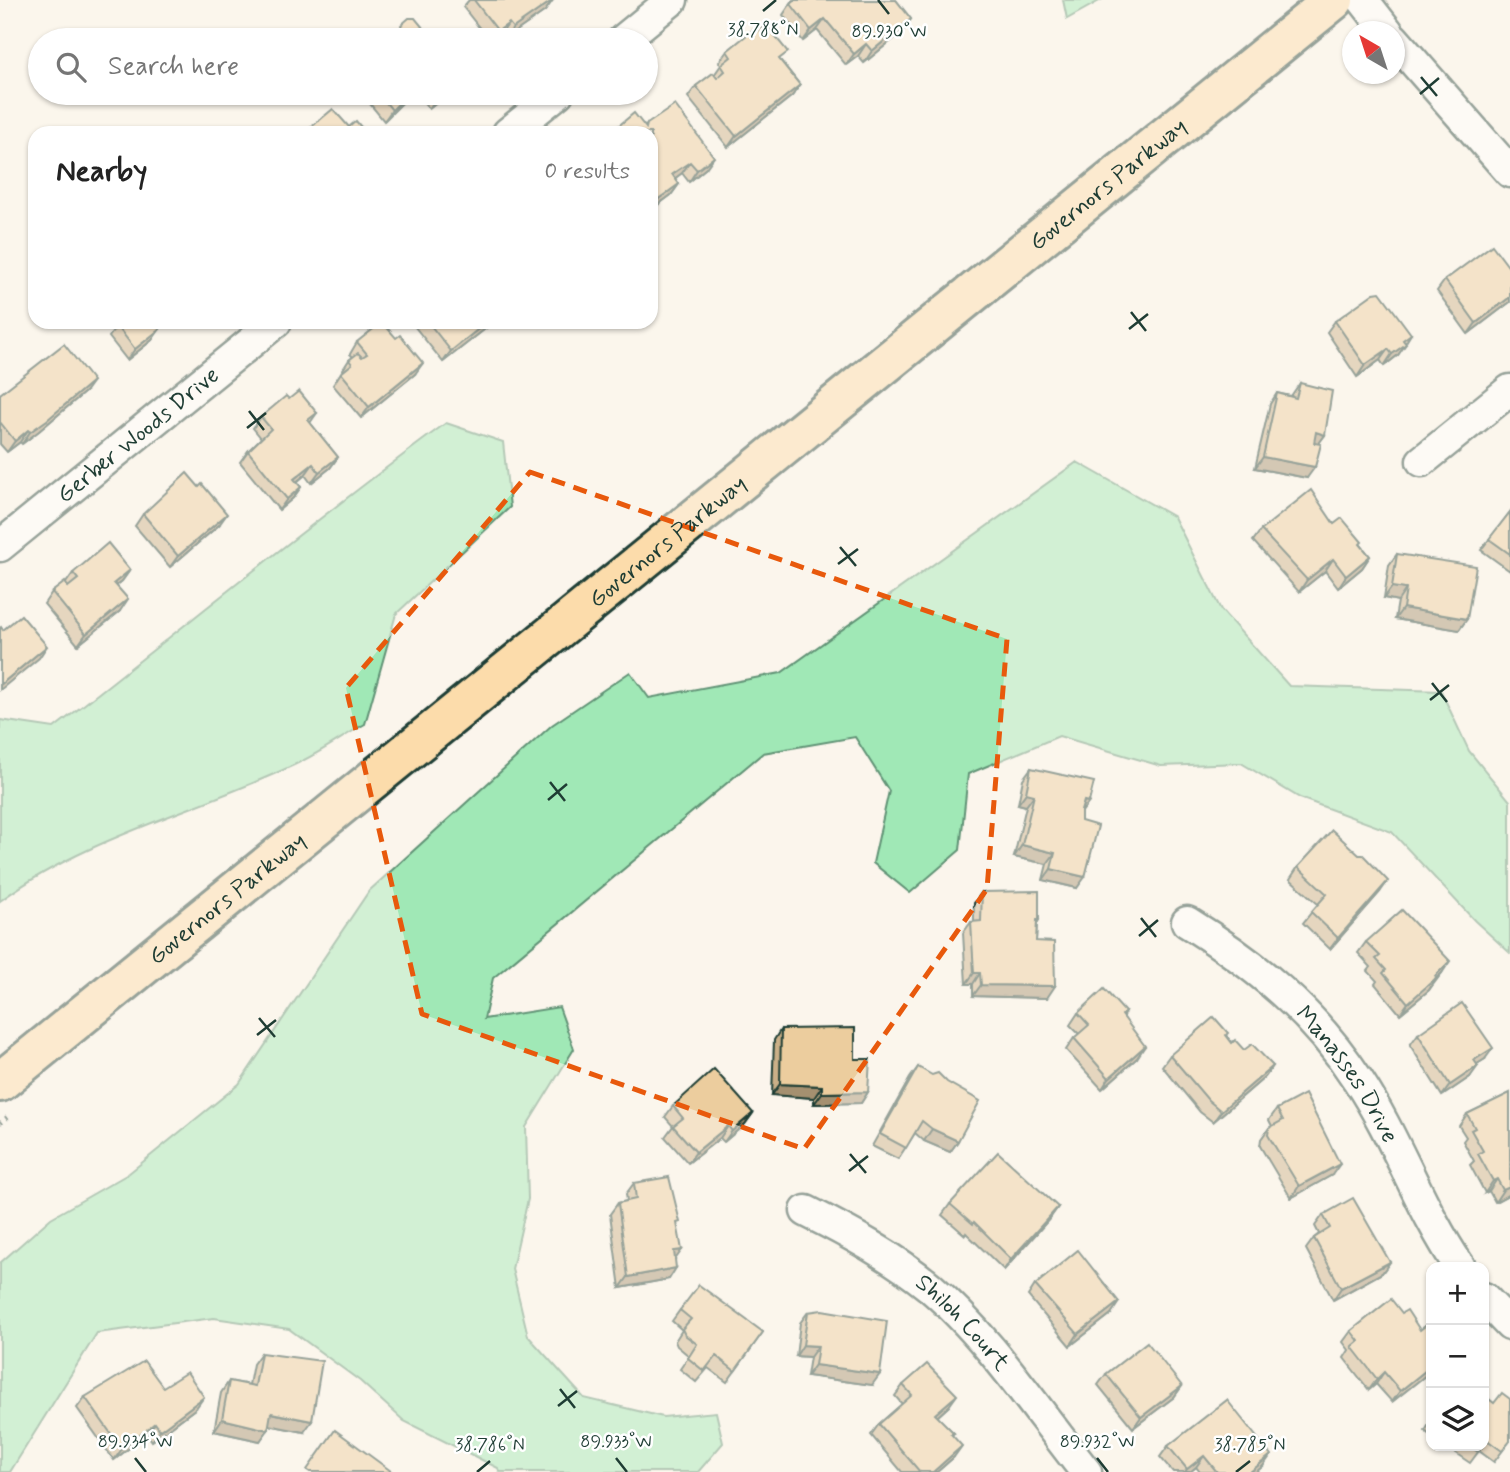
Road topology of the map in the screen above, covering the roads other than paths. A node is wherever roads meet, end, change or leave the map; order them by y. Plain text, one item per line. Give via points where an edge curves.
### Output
1 (672, 0) edge
2 (1334, 0) edge
3 (1363, 0) edge
4 (1379, 21) edge
5 (637, 28) edge
6 (1405, 51) edge
7 (543, 105) edge
8 (517, 126) edge
9 (1510, 173) edge
10 (267, 329) edge
11 (1510, 390) edge
12 (1422, 461) dead end
13 (0, 546) edge
14 (1187, 922) dead end
15 (0, 1082) edge
16 (806, 1212) dead end
17 (1457, 1262) edge
18 (1489, 1303) edge
19 (1510, 1325) edge
20 (1086, 1472) edge

1 - 5 street
2 - 15 main road, Governors Parkway
3 - 4 street
6 - 9 street
7 - 8 street
10 - 13 street, Gerber Woods Drive
11 - 12 street
14 - 17 street, Manasses Drive via 1266,975 1332,1043 1360,1082
16 - 20 street, Shiloh Court via 881,1252 931,1288 966,1322
18 - 19 street

